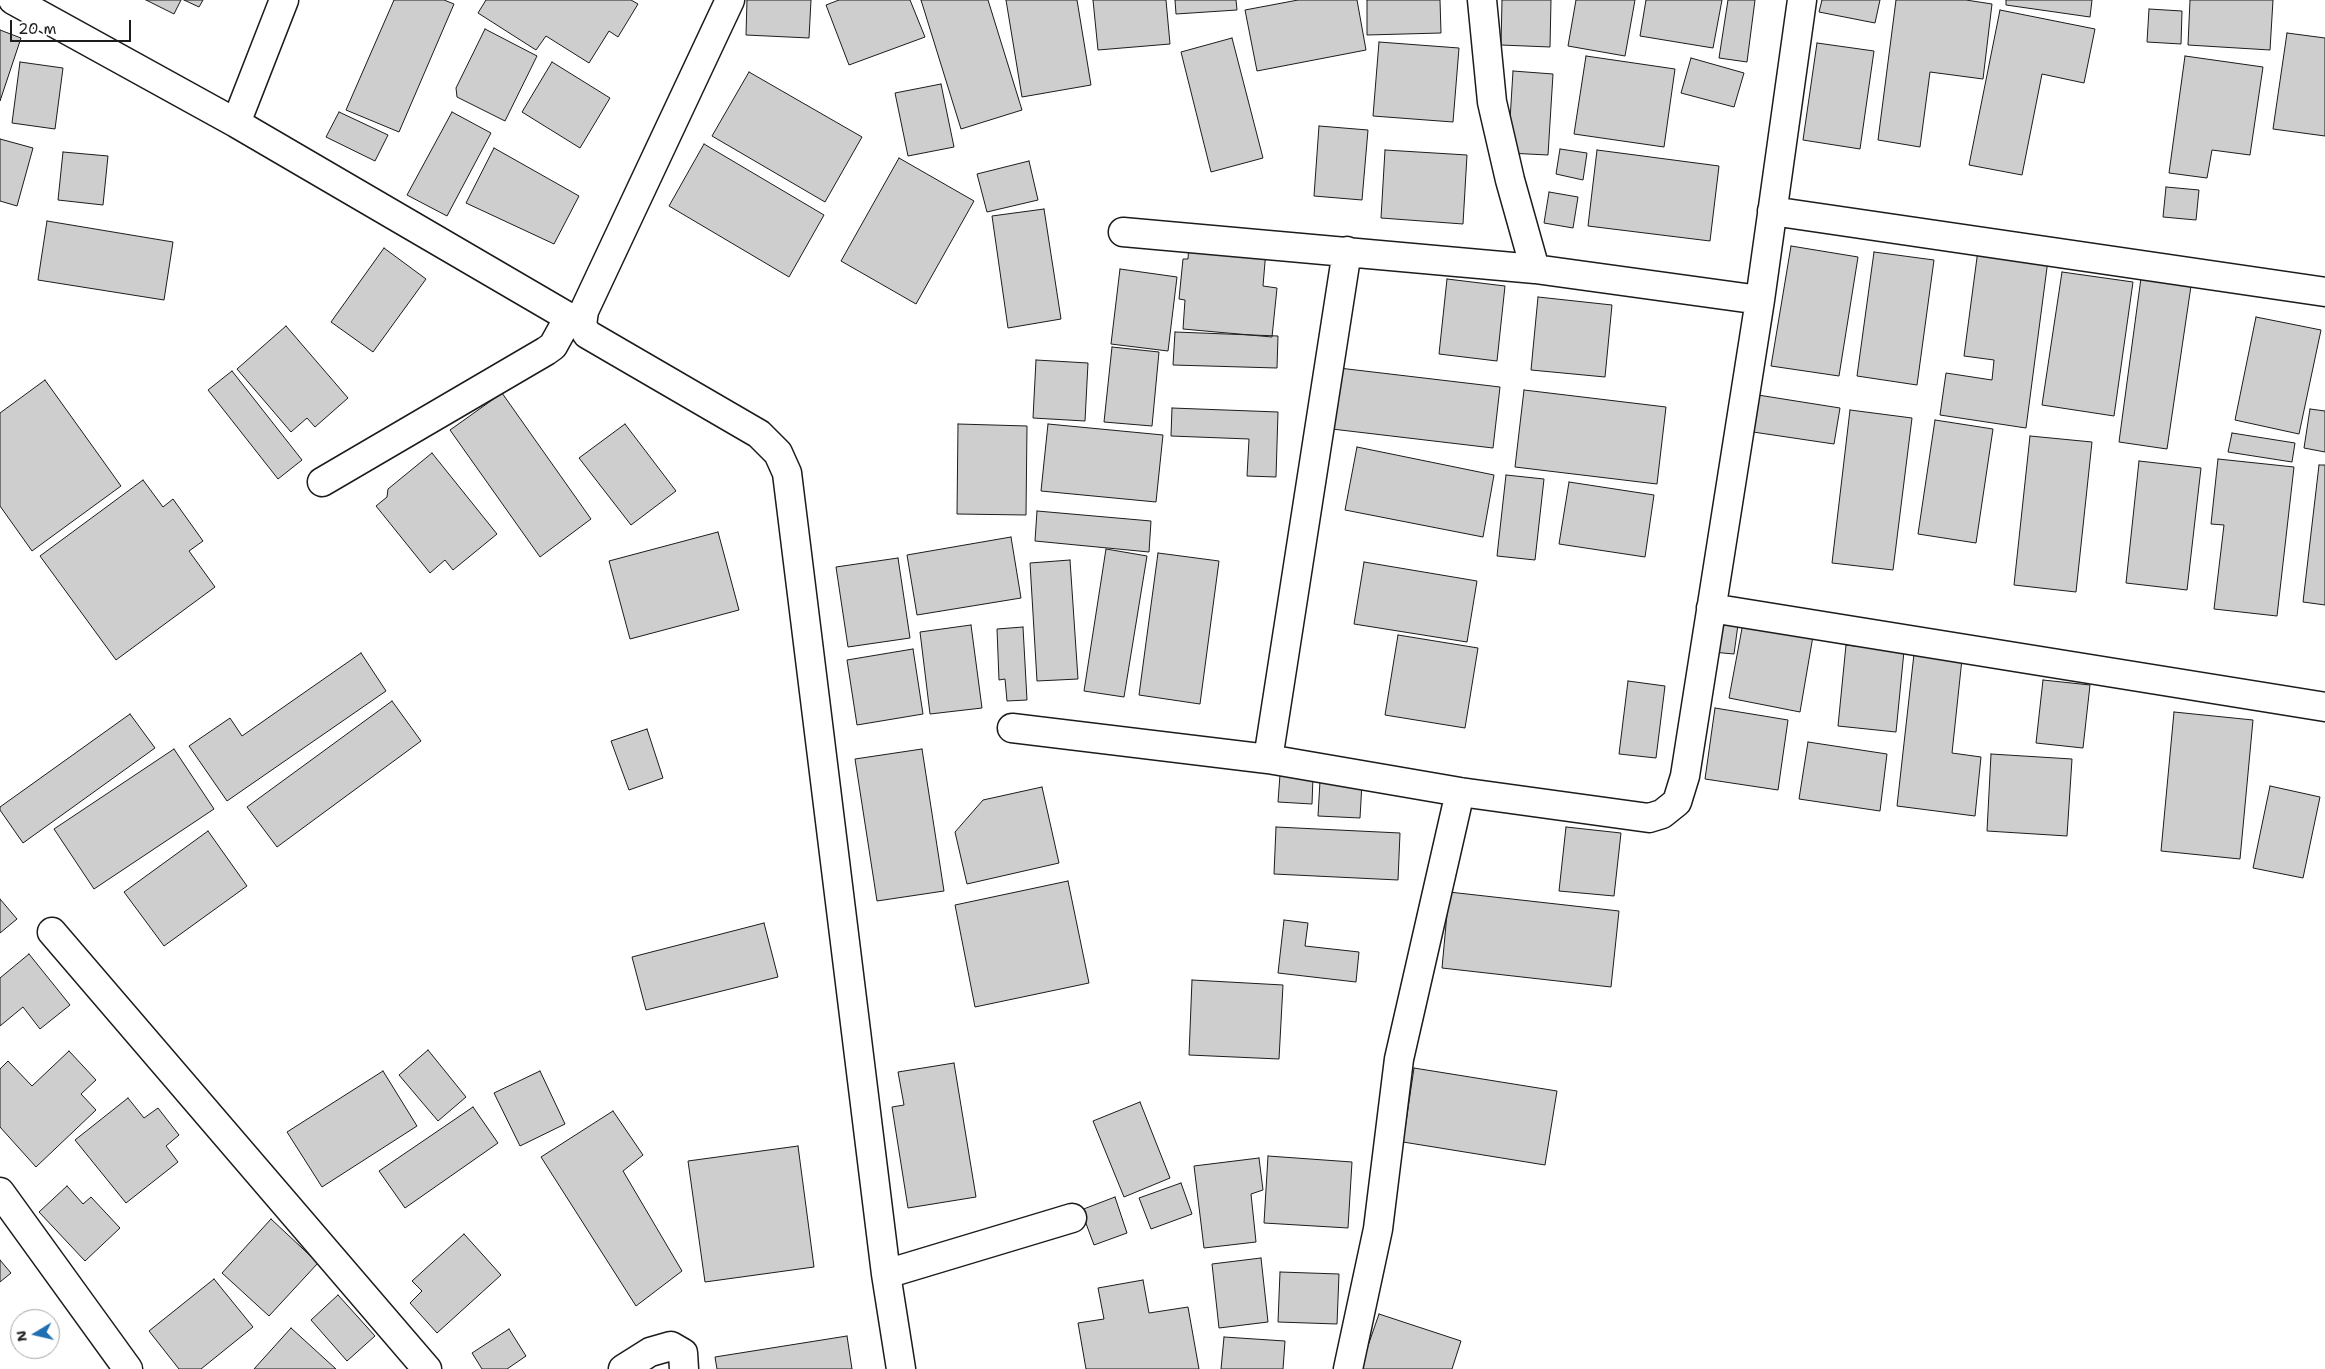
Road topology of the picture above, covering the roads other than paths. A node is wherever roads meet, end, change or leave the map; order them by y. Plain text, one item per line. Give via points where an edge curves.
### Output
1 (13, 0) edge
2 (284, 0) edge
3 (730, 0) edge
4 (1482, 0) edge
5 (1802, 0) edge
6 (236, 123) junction
7 (1772, 211) junction
8 (1123, 232) dead end
9 (1347, 251) junction
10 (1536, 269) junction
11 (2325, 292) edge
12 (1760, 300) junction
13 (575, 321) junction
14 (322, 482) dead end
15 (1711, 608) junction
16 (2325, 707) edge
17 (1012, 728) dead end
18 (1268, 759) junction
19 (1460, 792) junction
20 (52, 932) dead end
21 (0, 1192) edge
22 (1072, 1218) dead end
23 (886, 1274) junction
24 (128, 1369) edge
25 (427, 1369) edge
26 (622, 1369) edge
27 (684, 1369) edge
28 (901, 1369) edge
29 (1348, 1369) edge

1 - 6 street
2 - 6 street
3 - 13 street via 584,311
4 - 10 street via 1492,102
5 - 7 street
6 - 13 street
7 - 11 street
7 - 12 street
8 - 9 street
9 - 10 street
9 - 18 street
10 - 12 street
12 - 15 street
13 - 14 street via 546,351
13 - 23 street via 588,334 759,434 778,453 787,473
15 - 16 street
15 - 19 street via 1685,776 1677,802 1662,814 1649,818
17 - 18 street
18 - 19 street
19 - 29 street via 1399,1059 1378,1229
20 - 25 street
21 - 24 street
22 - 23 street
23 - 28 street
26 - 27 street via 650,1352 671,1346 683,1353

